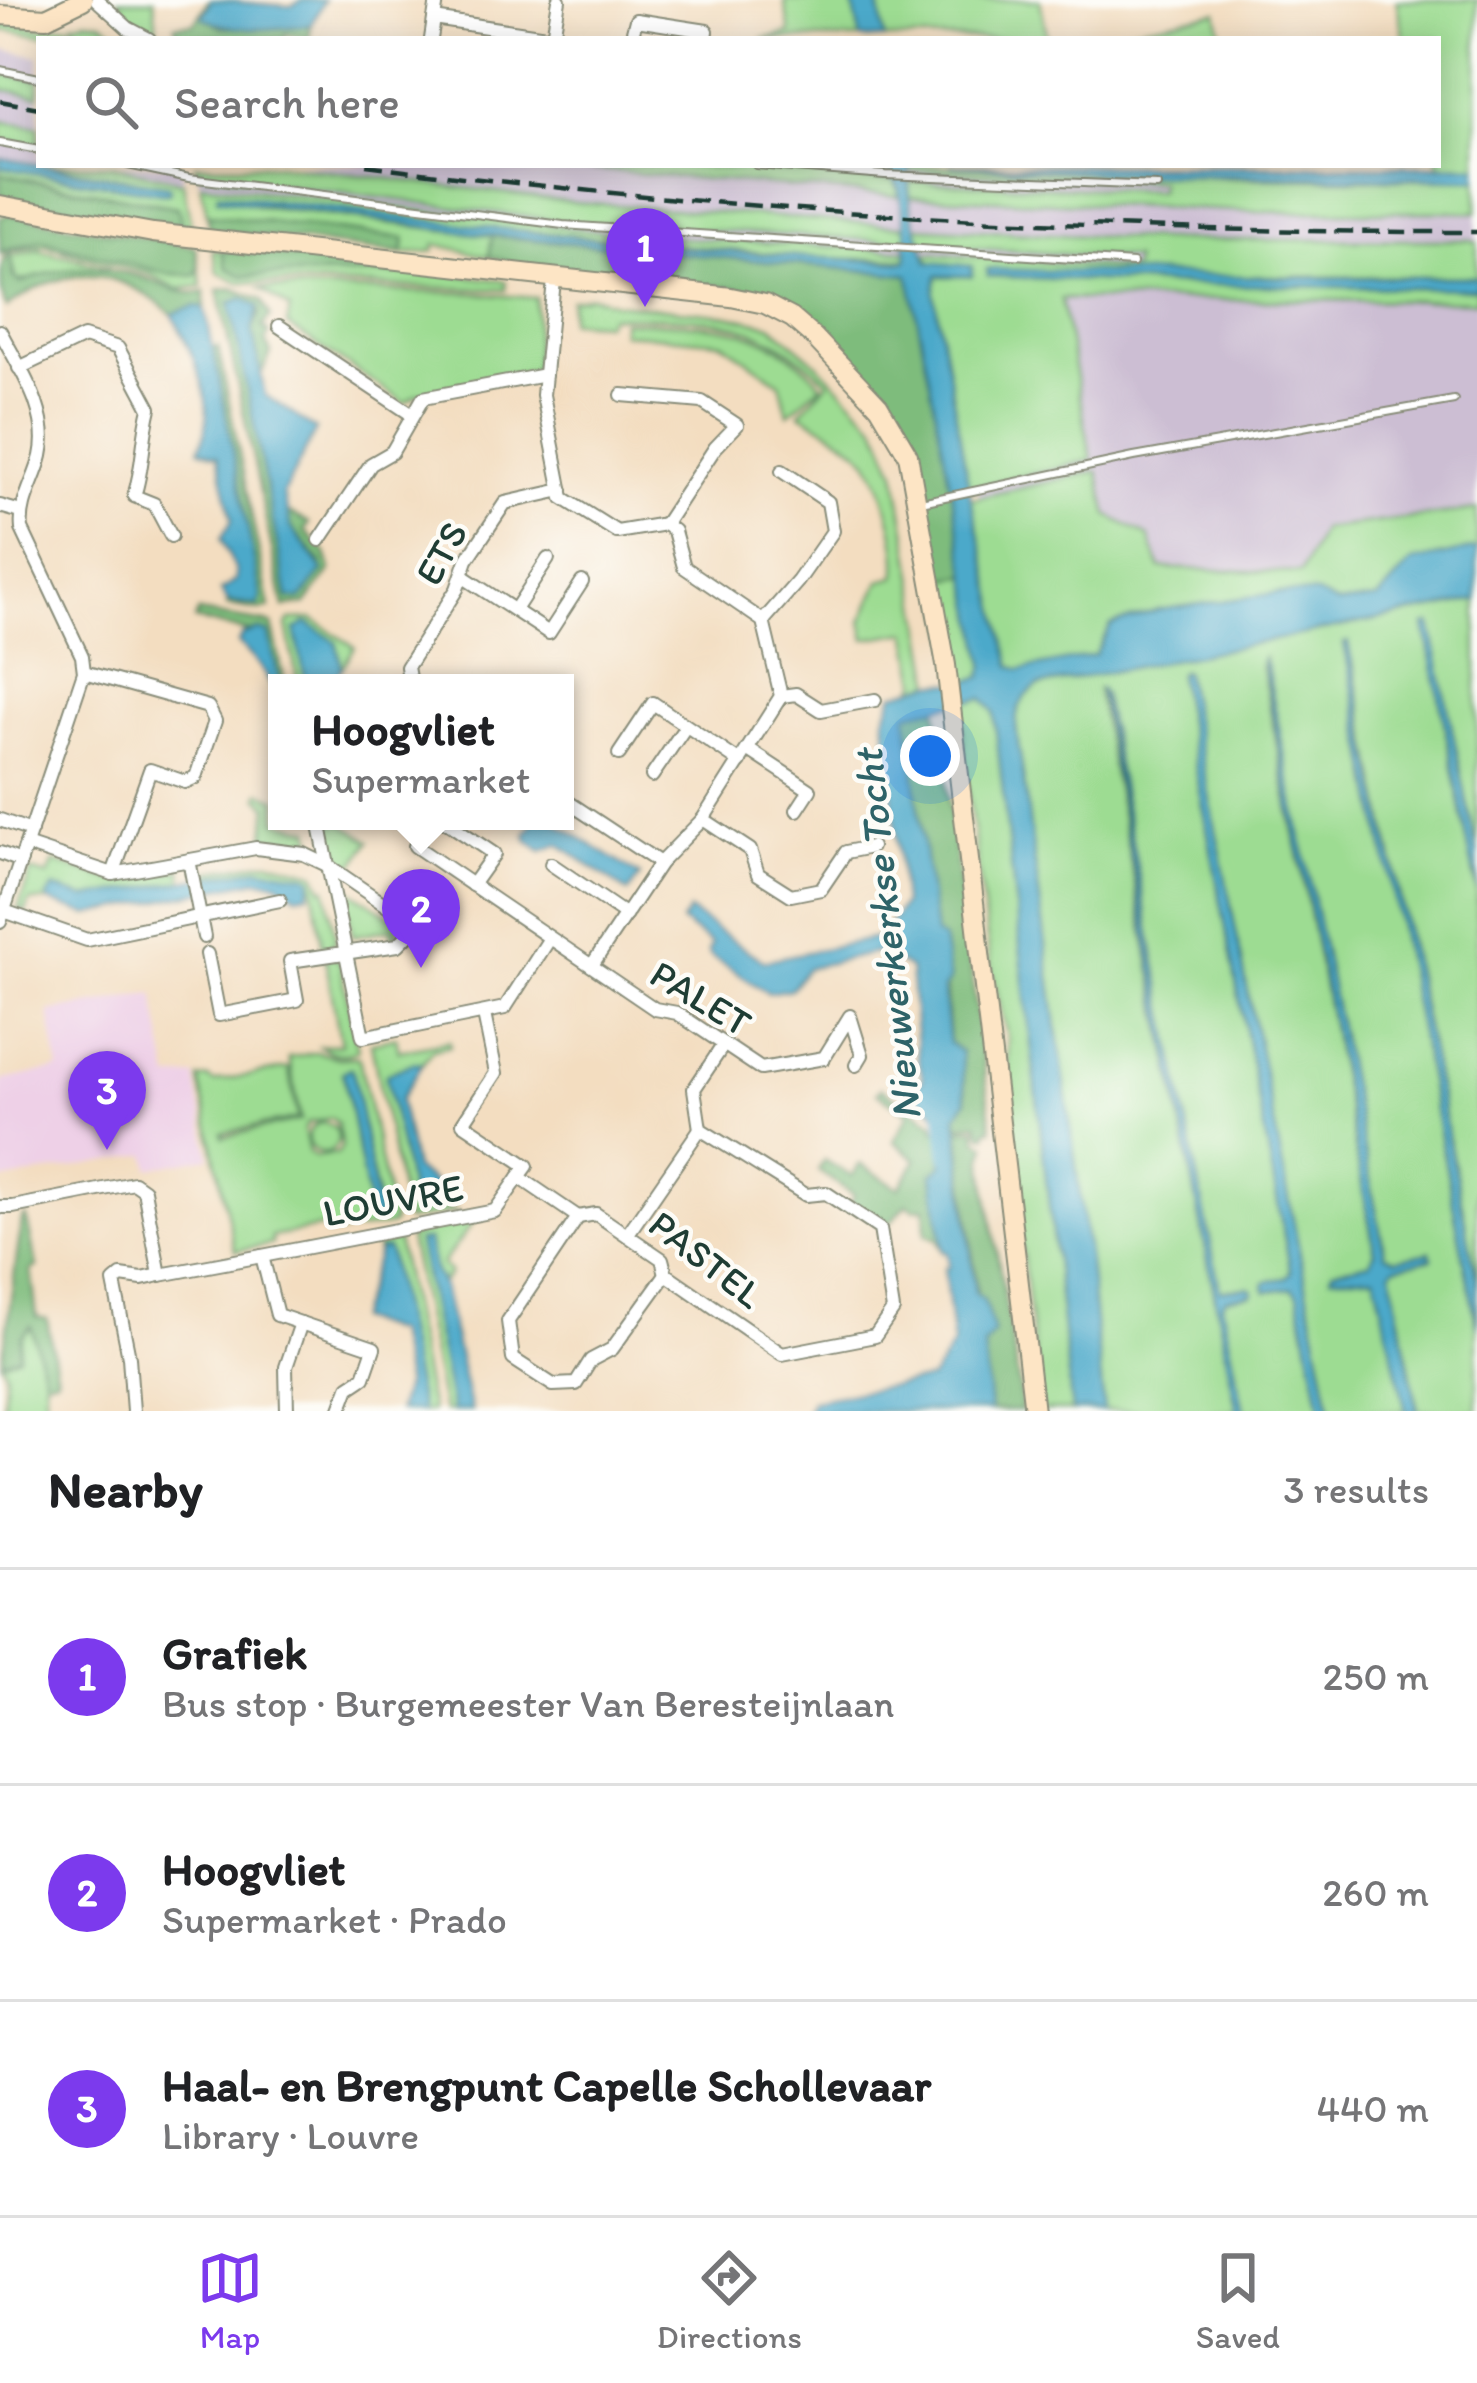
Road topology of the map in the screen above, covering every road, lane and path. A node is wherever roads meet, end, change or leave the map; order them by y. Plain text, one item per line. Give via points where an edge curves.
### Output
1 (83, 0) edge
2 (97, 0) edge
3 (437, 0) edge
4 (559, 0) edge
5 (0, 15) edge
6 (434, 19) junction
7 (143, 36) edge
8 (431, 36) edge
9 (547, 36) edge
10 (560, 36) edge
11 (632, 36) edge
12 (706, 36) edge
13 (0, 70) edge
14 (36, 77) edge
15 (0, 143) edge
16 (36, 149) edge
17 (142, 168) edge
18 (795, 168) edge
19 (1157, 186) dead end
20 (0, 205) edge
21 (1133, 263) dead end
22 (554, 280) junction
23 (279, 326) dead end
24 (0, 333) edge
25 (19, 368) junction
26 (545, 375) junction
27 (622, 395) dead end
28 (1454, 400) dead end
29 (411, 414) junction
30 (782, 471) dead end
31 (562, 490) junction
32 (918, 503) junction
33 (0, 506) edge
34 (21, 512) junction
35 (665, 524) junction
36 (171, 536) dead end
37 (320, 540) dead end
38 (548, 559) dead end
39 (463, 576) junction
40 (582, 582) dead end
41 (515, 610) junction
42 (763, 620) junction
43 (84, 672) junction
44 (408, 674) edge
45 (781, 695) junction
46 (875, 700) dead end
47 (686, 726) junction
48 (619, 754) dead end
49 (744, 756) junction
50 (652, 776) dead end
51 (574, 806) edge
52 (797, 809) dead end
53 (703, 819) junction
54 (0, 820) edge
55 (321, 830) edge
56 (426, 830) edge
57 (458, 830) edge
58 (28, 838) junction
59 (871, 847) dead end
60 (0, 854) edge
61 (21, 861) junction
62 (661, 863) junction
63 (551, 864) dead end
64 (327, 865) junction
65 (190, 866) junction
66 (113, 874) junction
67 (472, 885) junction
68 (280, 900) dead end
69 (2, 916) edge
70 (626, 916) junction
71 (201, 917) junction
72 (204, 937) dead end
73 (550, 938) junction
74 (207, 954) dead end
75 (346, 954) junction
76 (592, 965) junction
77 (484, 1014) junction
78 (724, 1045) junction
79 (856, 1065) dead end
80 (700, 1129) junction
81 (519, 1177) junction
82 (0, 1207) edge
83 (578, 1217) junction
84 (627, 1235) junction
85 (262, 1256) junction
86 (666, 1274) junction
87 (160, 1275) junction
88 (301, 1323) junction
89 (133, 1411) edge
90 (287, 1411) edge
91 (340, 1411) edge
92 (1034, 1411) edge

1 - 5 main road via 46,18
2 - 7 street
3 - 6 street
4 - 10 street
6 - 8 street
6 - 9 street
11 - 12 street via 635,20
13 - 14 lane
15 - 16 lane
17 - 21 lane via 562,225
18 - 19 lane
20 - 22 main road via 224,242
22 - 26 street
22 - 32 main road via 731,297 792,318 879,406 908,455
23 - 29 street
24 - 25 street
25 - 34 street via 43,439
25 - 36 street via 84,337 118,348 150,408 134,496 154,504
26 - 29 street via 423,398
26 - 31 street
27 - 35 street via 702,402 737,425
28 - 32 lane
29 - 37 street via 392,452 371,464
30 - 42 street via 828,502 832,531
31 - 35 street via 617,532
31 - 39 street, ETS via 505,503
32 - 92 main road via 953,718
33 - 34 street
34 - 43 street
35 - 42 street via 684,567
38 - 41 street
39 - 41 street
39 - 44 street, ETS
40 - 41 street via 549,633
42 - 45 street
43 - 58 street
43 - 66 street via 208,707 215,722 196,777 185,782 150,770
45 - 46 street via 796,694 821,710
45 - 49 street
47 - 48 street via 652,703
47 - 49 street
47 - 50 street
49 - 52 street via 810,790
49 - 53 street
51 - 62 street
53 - 59 street via 750,850 758,874 791,895 821,890 846,852
53 - 62 street
54 - 58 street
55 - 64 street
56 - 67 street, PALET via 415,846
57 - 67 street via 494,854
58 - 61 street
58 - 66 street
60 - 61 street
61 - 69 street
62 - 70 street
63 - 70 street
64 - 65 street via 256,848
64 - 75 street
64 - 75 street via 406,919 409,934 398,945
65 - 66 street
65 - 71 street
67 - 73 street, PALET
68 - 71 street
69 - 71 street via 87,940
70 - 76 street
71 - 72 street
73 - 76 street, PALET
73 - 77 street via 505,1008
74 - 75 street via 219,1016 297,1000 290,961
75 - 77 street via 363,1037
76 - 78 street, PALET
77 - 81 street, PASTEL via 496,1073 463,1123 527,1166
78 - 79 street, PALET via 761,1070 824,1058 850,1016 862,1055
78 - 80 street via 694,1089
80 - 84 street
80 - 86 street, PASTEL via 806,1195 826,1193 880,1229 892,1310 875,1336 782,1354
81 - 83 street, PASTEL
81 - 85 street, LOUVRE via 495,1211
82 - 87 street via 139,1185
83 - 84 street, PASTEL via 596,1214
83 - 86 street via 508,1322 513,1359 553,1385 577,1384
84 - 86 street, PASTEL via 662,1259
85 - 87 street, LOUVRE
85 - 88 street via 272,1308
87 - 89 street, LOUVRE via 114,1282
88 - 90 street via 286,1367
88 - 91 street via 374,1348

